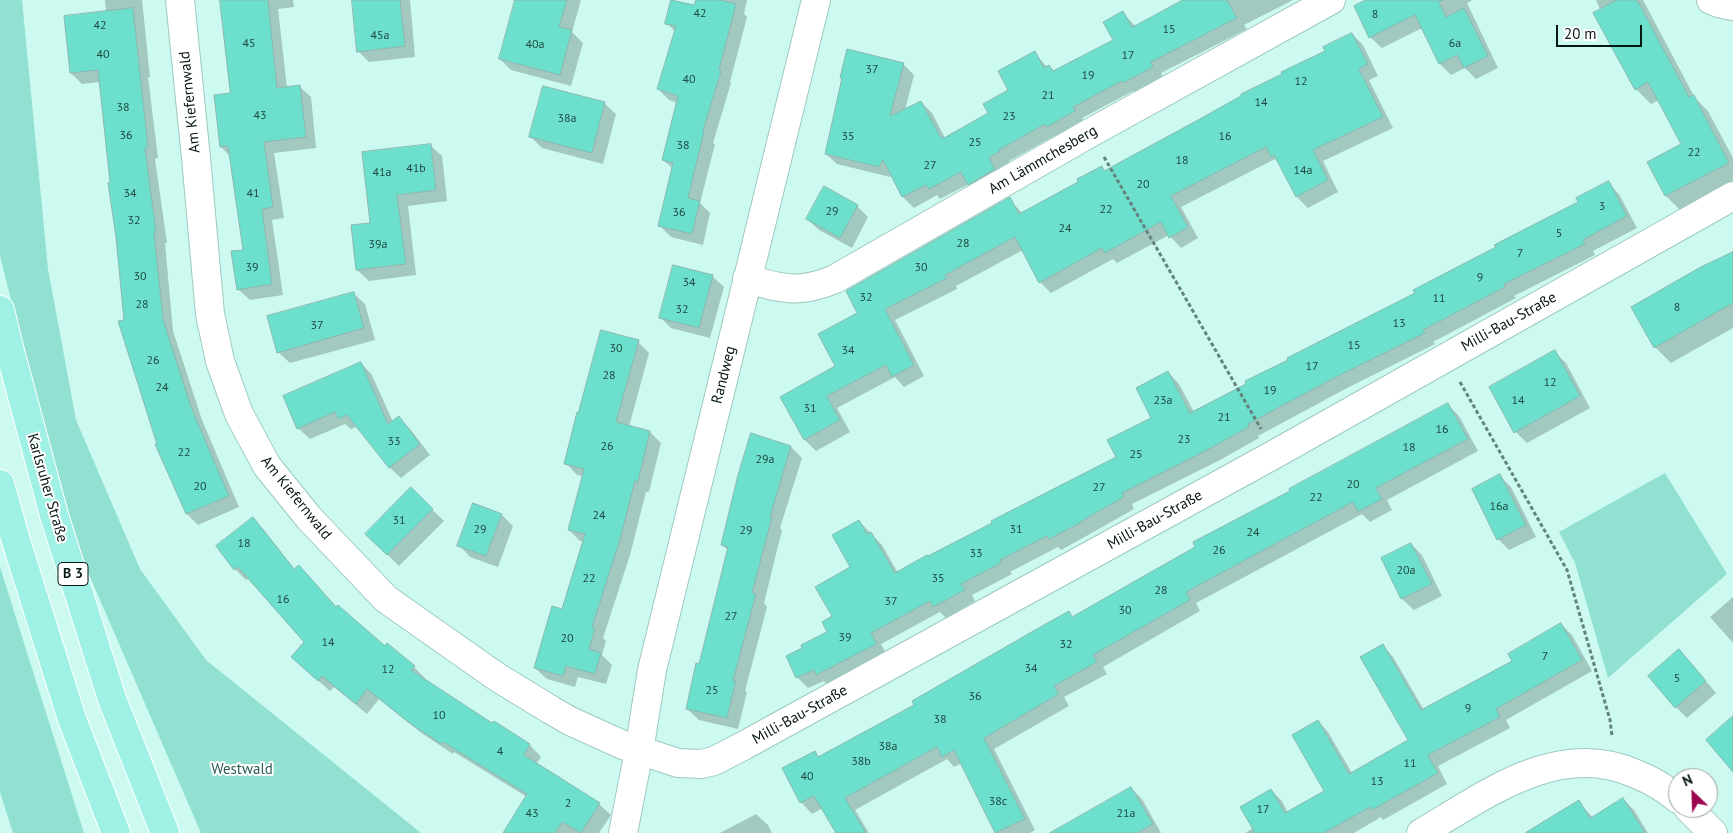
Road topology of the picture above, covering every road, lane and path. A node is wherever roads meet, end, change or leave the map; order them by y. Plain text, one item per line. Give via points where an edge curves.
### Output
1 (180, 0) edge
2 (816, 0) edge
3 (1331, 0) edge
4 (1711, 0) edge
5 (1733, 6) edge
6 (1090, 133) junction
7 (1733, 196) edge
8 (747, 279) junction
9 (0, 310) edge
10 (1446, 358) junction
11 (1275, 454) junction
12 (0, 484) edge
13 (640, 751) junction
14 (1608, 765) junction
15 (1668, 792) edge
16 (1698, 818) edge
17 (116, 833) edge
18 (164, 833) edge
19 (623, 833) edge
20 (1422, 833) edge
21 (1713, 833) edge

1 - 13 street, Am Kiefernwald via 210,314 220,361 239,414 267,466 309,518 386,599 497,677 551,710
2 - 8 street, Randweg
3 - 6 street, Am Lämmchesberg
4 - 5 street
6 - 8 street, Am Lämmchesberg via 835,279 805,289
6 - 11 path
7 - 10 street, Milli-Bau-Straße
8 - 13 street, Randweg via 652,670
9 - 18 main road, Karlsruher Straße / B 3 via 54,516 112,699
10 - 11 street, Milli-Bau-Straße
10 - 14 path via 1567,570 1610,720 1612,740
11 - 13 street, Milli-Bau-Straße via 726,755 701,764 688,764
12 - 17 main road via 72,719
13 - 19 street
14 - 15 street via 1628,770
14 - 20 street via 1558,764 1540,770 1498,788
16 - 21 street

